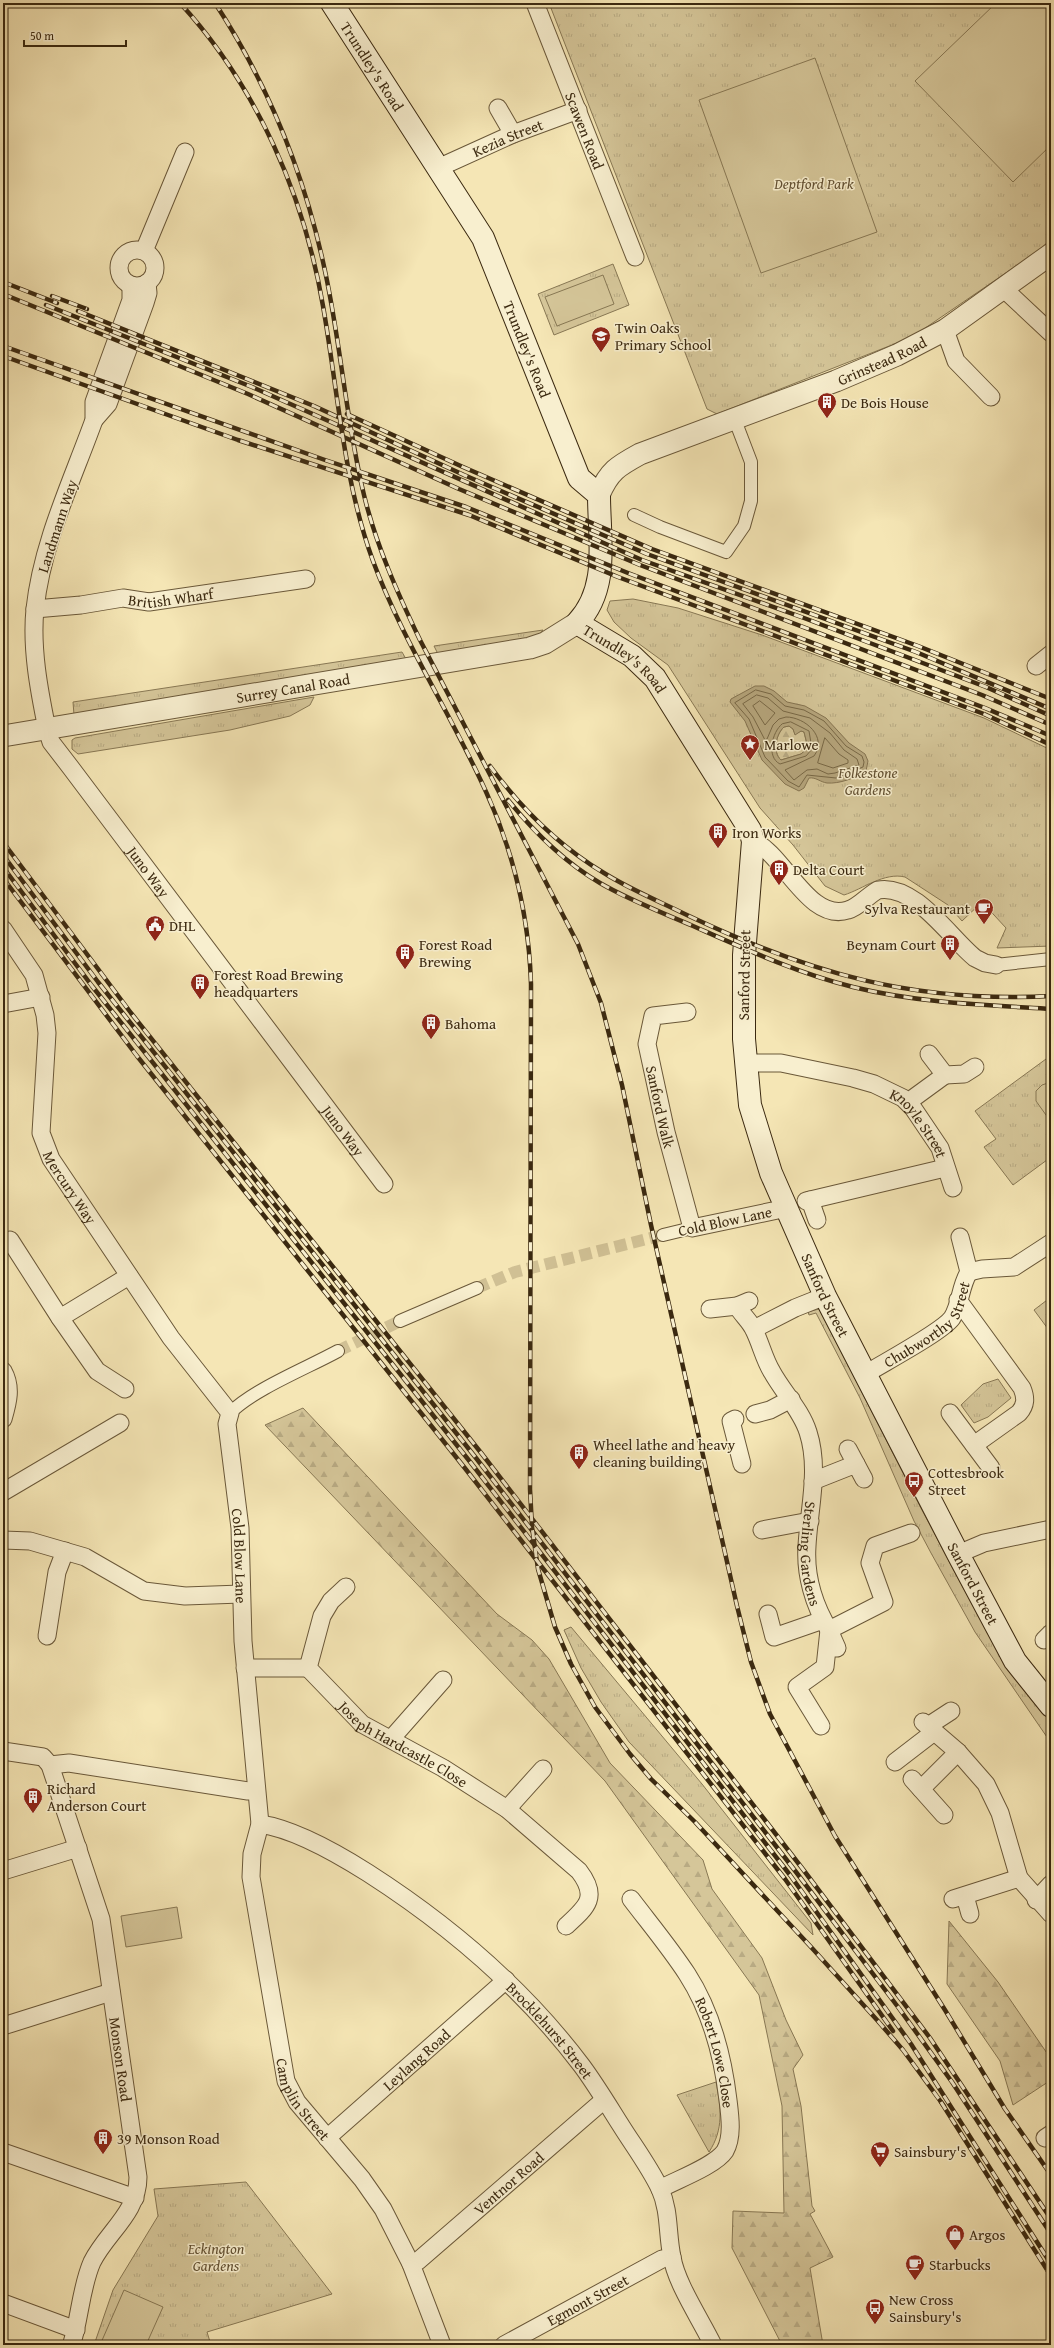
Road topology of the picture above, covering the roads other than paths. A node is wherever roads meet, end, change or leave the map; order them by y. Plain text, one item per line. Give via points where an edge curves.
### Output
1 (332, 3) edge
2 (535, 3) edge
3 (498, 108) dead end
4 (578, 110) junction
5 (513, 134) junction
6 (185, 152) dead end
7 (438, 168) junction
8 (144, 251) junction
9 (1051, 254) edge
10 (635, 257) dead end
11 (144, 280) junction
12 (1004, 289) junction
13 (945, 330) junction
14 (1051, 333) edge
15 (991, 397) dead end
16 (738, 428) dead end
17 (599, 496) junction
18 (634, 515) dead end
19 (306, 578) dead end
20 (35, 609) junction
21 (577, 624) junction
22 (1051, 654) edge
23 (1036, 666) dead end
24 (47, 729) junction
25 (3, 736) edge
26 (753, 842) junction
27 (3, 929) edge
28 (1051, 959) edge
29 (1002, 964) joint
30 (41, 997) junction
31 (3, 1002) edge
32 (687, 1012) dead end
33 (928, 1054) dead end
34 (746, 1063) junction
35 (975, 1067) dead end
36 (945, 1075) junction
37 (908, 1102) junction
38 (945, 1168) junction
39 (384, 1184) dead end
40 (953, 1188) dead end
41 (801, 1203) junction
42 (817, 1220) dead end
43 (692, 1228) junction
44 (662, 1235) tunnel mouth
45 (960, 1237) dead end
46 (10, 1240) dead end
47 (1051, 1242) edge
48 (970, 1272) junction
49 (129, 1276) junction
50 (477, 1288) tunnel mouth
51 (825, 1296) junction
52 (958, 1300) junction
53 (710, 1309) dead end
54 (60, 1318) junction
55 (400, 1321) tunnel mouth
56 (754, 1329) junction
57 (338, 1351) tunnel mouth
58 (3, 1371) edge
59 (864, 1375) junction
60 (125, 1389) dead end
61 (791, 1399) junction
62 (230, 1413) junction
63 (950, 1413) dead end
64 (755, 1414) dead end
65 (3, 1419) edge
66 (735, 1419) dead end
67 (120, 1423) dead end
68 (974, 1445) junction
69 (848, 1449) dead end
70 (742, 1464) dead end
71 (856, 1464) junction
72 (992, 1468) dead end
73 (864, 1480) dead end
74 (813, 1481) junction
75 (3, 1492) edge
76 (810, 1521) junction
77 (1051, 1529) edge
78 (762, 1530) dead end
79 (911, 1533) dead end
80 (3, 1540) edge
81 (65, 1551) junction
82 (958, 1554) junction
83 (346, 1587) dead end
84 (242, 1594) junction
85 (768, 1614) dead end
86 (826, 1625) junction
87 (47, 1636) dead end
88 (837, 1648) dead end
89 (245, 1668) junction
90 (308, 1668) junction
91 (443, 1680) dead end
92 (1051, 1706) edge
93 (951, 1711) dead end
94 (821, 1726) dead end
95 (928, 1727) junction
96 (391, 1739) junction
97 (3, 1751) edge
98 (958, 1752) junction
99 (895, 1762) dead end
100 (50, 1766) junction
101 (543, 1769) dead end
102 (256, 1790) junction
103 (507, 1809) junction
104 (944, 1815) dead end
105 (260, 1824) junction
106 (78, 1848) junction
107 (3, 1871) edge
108 (1019, 1878) junction
109 (1051, 1884) edge
110 (631, 1899) dead end
111 (1036, 1900) junction
112 (970, 1914) dead end
113 (1051, 1914) edge
114 (566, 1926) dead end
115 (506, 1980) junction
116 (111, 1992) junction
117 (3, 2026) edge
118 (604, 2100) junction
119 (327, 2138) junction
120 (3, 2152) edge
121 (660, 2189) junction
122 (135, 2198) junction
123 (672, 2257) junction
124 (411, 2264) junction
125 (3, 2303) edge
126 (73, 2339) edge
127 (442, 2345) edge
128 (504, 2345) edge
129 (713, 2345) edge

1 - 7 main road, Trundley's Road
2 - 4 street, Scawen Road
3 - 5 street
4 - 5 street, Kezia Street
4 - 10 street, Scawen Road
5 - 7 street, Kezia Street
6 - 8 street
7 - 17 main road, Trundley's Road via 483,238 580,478
8 - 11 street, Landmann Way via 155,263
8 - 11 street via 133,250 127,253 120,264 122,277
9 - 12 street, Grinstead Road
11 - 20 street, Landmann Way via 131,300 94,402 94,420 46,551
12 - 13 street, Grinstead Road
12 - 14 street
13 - 15 street via 956,361
13 - 17 street, Grinstead Road via 897,355 836,381 640,454 616,467 605,480
16 - 18 street via 751,462 751,501 744,526 726,552
17 - 21 main road, Trundley's Road via 601,573 588,612
19 - 20 street, British Wharf via 149,602 123,598
20 - 24 street, Landmann Way via 36,656
21 - 24 street, Surrey Canal Road via 530,648
21 - 26 main road, Trundley's Road via 632,656 655,678 747,822
22 - 23 street
24 - 25 street, Surrey Canal Road
24 - 39 street, Juno Way via 52,742 68,764
26 - 29 street via 765,848 818,905 841,912 852,909 878,890 897,892 926,909 975,958 985,963
26 - 34 main road, Sanford Street via 744,955
27 - 30 street, Mercury Way via 34,975
28 - 29 street
30 - 31 street
30 - 49 street, Mercury Way via 47,1033 41,1133 51,1159
32 - 43 street, Sanford Walk via 653,1016 647,1044 666,1132
33 - 36 street
34 - 37 street, Knoyle Street via 781,1063 864,1081 880,1086
34 - 41 main road, Sanford Street via 750,1105 771,1173
35 - 36 street via 964,1074
36 - 37 street
37 - 38 street, Knoyle Street via 940,1148
38 - 40 street
38 - 41 street, Knoyle Street
41 - 42 street
41 - 43 street, Cold Blow Lane
41 - 51 main road, Sanford Street
43 - 44 street, Cold Blow Lane
45 - 48 street, Chubworthy Street
46 - 54 street
47 - 48 street via 1014,1267
48 - 52 street, Chubworthy Street
49 - 54 street
49 - 62 street, Mercury Way via 171,1338
50 - 55 street
51 - 56 street
51 - 59 main road, Sanford Street
52 - 59 street, Chubworthy Street via 947,1324
52 - 68 street via 1022,1388 1025,1398 1024,1406 1019,1413
53 - 56 street, Sterling Gardens via 742,1306
54 - 60 street via 96,1371
56 - 61 street, Sterling Gardens via 771,1372
57 - 62 street via 243,1402
58 - 65 street via 8,1380 9,1394
59 - 82 main road, Sanford Street
61 - 64 street via 770,1410
61 - 74 street, Sterling Gardens via 808,1431 813,1457
62 - 84 street, Cold Blow Lane via 227,1424 242,1553
63 - 68 street
66 - 70 street via 731,1421
67 - 75 street
68 - 72 street
69 - 71 street
71 - 73 street
71 - 74 street
74 - 76 street, Sterling Gardens
76 - 78 street
76 - 86 street, Sterling Gardens via 806,1547 809,1583
77 - 82 street via 984,1543
79 - 86 street via 875,1546 870,1563 888,1608
80 - 81 street via 30,1541
81 - 84 street via 101,1566 144,1591 185,1596
81 - 87 street via 57,1572
82 - 92 main road, Sanford Street via 1016,1661
83 - 90 street via 331,1601 322,1616
84 - 89 street, Cold Blow Lane
85 - 86 street via 774,1637
86 - 88 street, Sterling Gardens
86 - 94 street via 825,1667 797,1687
89 - 90 street
89 - 102 street, Cold Blow Lane
90 - 96 street, Joseph Hardcastle Close via 362,1724
91 - 96 street
93 - 95 street
95 - 98 street
95 - 99 street
96 - 103 street, Joseph Hardcastle Close via 443,1768
97 - 100 street via 43,1757
98 - 104 street via 917,1784
98 - 108 street via 986,1784 1000,1813
100 - 102 street via 69,1763 248,1791
100 - 106 street, Monson Road
101 - 103 street
102 - 105 street, Cold Blow Lane
103 - 114 street, Joseph Hardcastle Close via 579,1871 588,1883 590,1891 586,1908
105 - 115 street, Brocklehurst Street via 285,1831 332,1852 414,1903 452,1932
105 - 119 street, Camplin Street via 252,1854 252,1877 286,2081 297,2102
106 - 107 street
106 - 116 street, Monson Road via 100,1919
108 - 111 street
108 - 112 street via 959,1897
109 - 111 street
110 - 121 street, Robert Lowe Close via 688,1975 710,2021 725,2078 730,2119 729,2144 724,2153
111 - 113 street
115 - 118 street, Brocklehurst Street via 560,2038
115 - 119 street, Leylang Road
116 - 117 street
116 - 122 street, Monson Road via 138,2177
118 - 121 street, Brocklehurst Street
118 - 124 street, Ventnor Road via 418,2261
119 - 124 street, Camplin Street via 373,2194
120 - 122 street
121 - 123 street, Brocklehurst Street via 667,2212
122 - 126 street, Monson Road via 129,2211 92,2262
123 - 128 street, Egmont Street via 662,2259
123 - 129 street, Brocklehurst Street via 676,2271
124 - 127 street, Camplin Street
125 - 126 street

